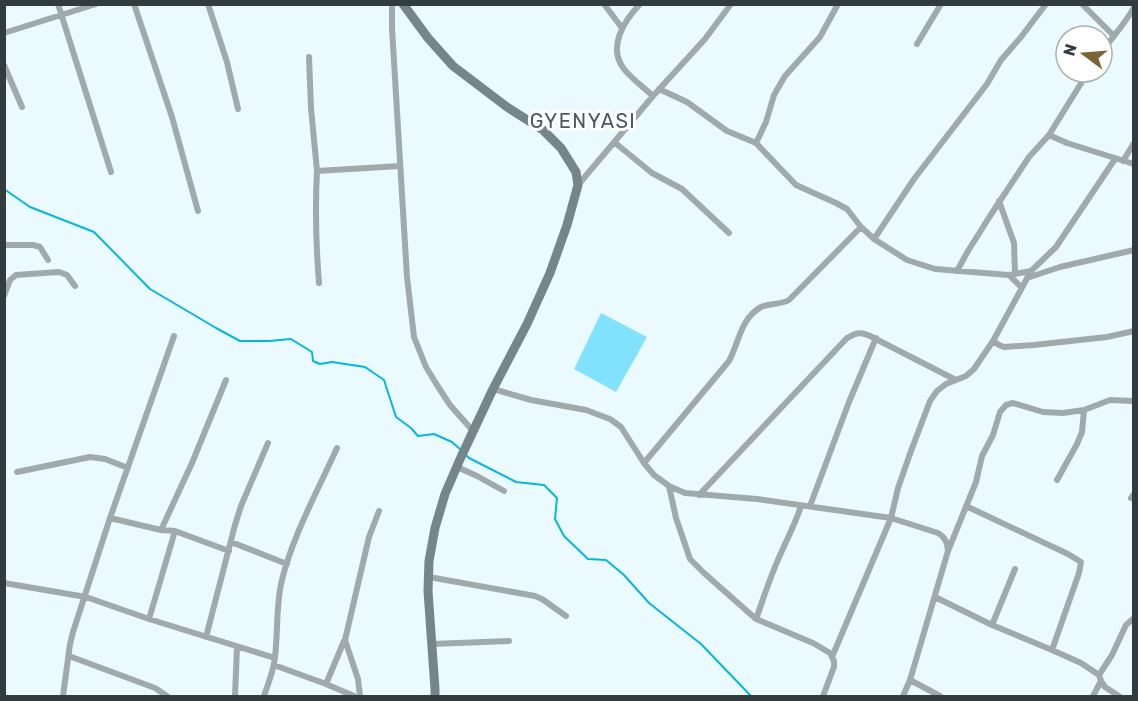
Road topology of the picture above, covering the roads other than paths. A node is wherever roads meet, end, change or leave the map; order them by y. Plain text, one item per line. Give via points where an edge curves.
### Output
1 (58, 4) edge
2 (96, 4) edge
3 (134, 4) edge
4 (208, 4) edge
5 (392, 4) edge
6 (403, 4) edge
7 (604, 4) edge
8 (640, 4) edge
9 (731, 4) edge
10 (838, 4) edge
11 (941, 4) edge
12 (1046, 4) edge
13 (1082, 4) edge
14 (1134, 7) edge
15 (62, 15) junction
16 (1102, 24) edge
17 (622, 28) junction
18 (4, 33) edge
19 (1114, 34) edge
20 (917, 44) dead end
21 (309, 57) dead end
22 (4, 65) edge
23 (1081, 84) edge
24 (660, 89) junction
25 (653, 96) junction
26 (22, 107) dead end
27 (238, 109) dead end
28 (1049, 135) junction
29 (614, 142) junction
30 (756, 143) junction
31 (1134, 143) edge
32 (1115, 159) junction
33 (1123, 161) junction
34 (1134, 164) edge
35 (400, 166) junction
36 (111, 171) dead end
37 (317, 171) junction
38 (578, 185) junction
39 (999, 201) junction
40 (198, 211) dead end
41 (861, 227) junction
42 (729, 232) dead end
43 (874, 239) junction
44 (4, 245) edge
45 (1134, 250) edge
46 (48, 260) dead end
47 (957, 271) junction
48 (1031, 271) junction
49 (1012, 274) junction
50 (1026, 278) junction
51 (319, 283) dead end
52 (75, 286) dead end
53 (1021, 287) junction
54 (4, 296) edge
55 (1134, 331) edge
56 (174, 336) dead end
57 (876, 338) junction
58 (993, 341) junction
59 (226, 380) dead end
60 (956, 380) junction
61 (493, 389) junction
62 (1134, 401) edge
63 (1084, 410) junction
64 (474, 431) junction
65 (268, 443) dead end
66 (337, 448) dead end
67 (644, 463) junction
68 (457, 467) junction
69 (128, 468) junction
70 (17, 472) dead end
71 (1057, 480) dead end
72 (669, 486) junction
73 (504, 491) dead end
74 (699, 495) junction
75 (801, 506) junction
76 (810, 506) junction
77 (966, 506) junction
78 (380, 511) dead end
79 (110, 518) junction
80 (891, 518) junction
81 (161, 530) junction
82 (175, 531) junction
83 (231, 542) junction
84 (948, 550) junction
85 (228, 551) junction
86 (287, 564) junction
87 (1015, 569) dead end
88 (429, 577) junction
89 (4, 583) edge
90 (86, 597) junction
91 (935, 597) junction
92 (566, 616) dead end
93 (1134, 618) edge
94 (149, 619) junction
95 (756, 619) junction
96 (992, 625) junction
97 (206, 637) junction
98 (345, 640) junction
99 (509, 641) dead end
100 (432, 644) junction
101 (237, 647) junction
102 (1052, 650) junction
103 (69, 656) junction
104 (275, 657) junction
105 (832, 657) junction
106 (274, 665) junction
107 (1100, 678) junction
108 (910, 680) junction
109 (326, 684) junction
110 (63, 696) edge
111 (167, 696) edge
112 (235, 696) edge
113 (264, 696) edge
114 (354, 696) edge
115 (360, 696) edge
116 (435, 696) edge
117 (823, 696) edge
118 (903, 696) edge
119 (940, 696) edge
120 (1093, 696) edge
121 (1119, 696) edge

1 - 15 street
2 - 15 street
3 - 40 street via 170,108
4 - 27 street
5 - 35 street
6 - 38 street via 453,66 543,130 561,148 576,172
7 - 17 street
8 - 17 street
9 - 24 street
10 - 30 street via 820,37 785,76
11 - 20 street
12 - 43 street via 899,199
13 - 16 street
14 - 19 street
15 - 18 street
15 - 36 street
17 - 25 street via 617,43 621,64
21 - 37 street
22 - 26 street
23 - 28 street
24 - 25 street
24 - 30 street via 687,102 727,131
25 - 29 street
28 - 32 street
28 - 39 street
29 - 38 street
29 - 42 street via 652,173 682,189
30 - 41 street via 796,185 847,209
31 - 33 street
32 - 33 street
32 - 48 street via 1056,247
33 - 34 street
35 - 37 street
35 - 64 street via 414,337 437,385
37 - 51 street
38 - 61 street via 550,273
39 - 47 street
39 - 49 street via 1014,243
41 - 43 street
41 - 67 street via 789,300 763,306 747,319 729,361
43 - 47 street via 920,265
44 - 46 street via 40,247
45 - 50 street
47 - 49 street
48 - 49 street
48 - 50 street
49 - 53 street
50 - 53 street
52 - 54 street via 67,274 59,272 16,275
53 - 58 street
55 - 58 street via 1034,345 1004,347
56 - 69 street
57 - 60 street
57 - 74 street via 861,332 846,338
57 - 76 street
58 - 60 street via 974,369
59 - 81 street
60 - 80 street via 937,391 930,401
61 - 64 street
61 - 67 street via 610,419 621,427
62 - 63 street via 1110,400
63 - 71 street via 1082,432
63 - 77 street via 1042,412 1013,403 1006,405 982,456
64 - 68 street
65 - 83 street via 241,506
66 - 86 street
67 - 72 street
68 - 73 street
68 - 88 street via 435,528
69 - 70 street via 90,457
69 - 79 street
72 - 74 street
72 - 95 street via 690,559
74 - 75 street
75 - 76 street
75 - 95 street
76 - 80 street
77 - 84 street
77 - 102 street via 1081,562
78 - 98 street via 369,537
79 - 81 street
79 - 90 street
80 - 84 street via 944,536
80 - 105 street
81 - 82 street
82 - 85 street
82 - 94 street
83 - 85 street
83 - 86 street
84 - 91 street
85 - 97 street
86 - 104 street via 277,610
87 - 96 street
88 - 92 street via 535,596
88 - 100 street
89 - 90 street
90 - 94 street
90 - 103 street
91 - 96 street
91 - 108 street
93 - 107 street via 1126,626
94 - 97 street
95 - 105 street via 813,643
96 - 102 street
97 - 101 street
98 - 109 street
98 - 115 street
99 - 100 street
100 - 116 street
101 - 104 street
101 - 112 street
102 - 107 street via 1081,663
103 - 110 street
103 - 111 street
104 - 106 street
105 - 117 street via 834,667
106 - 109 street
106 - 113 street
107 - 120 street
107 - 121 street via 1105,687
108 - 118 street
108 - 119 street
109 - 114 street

